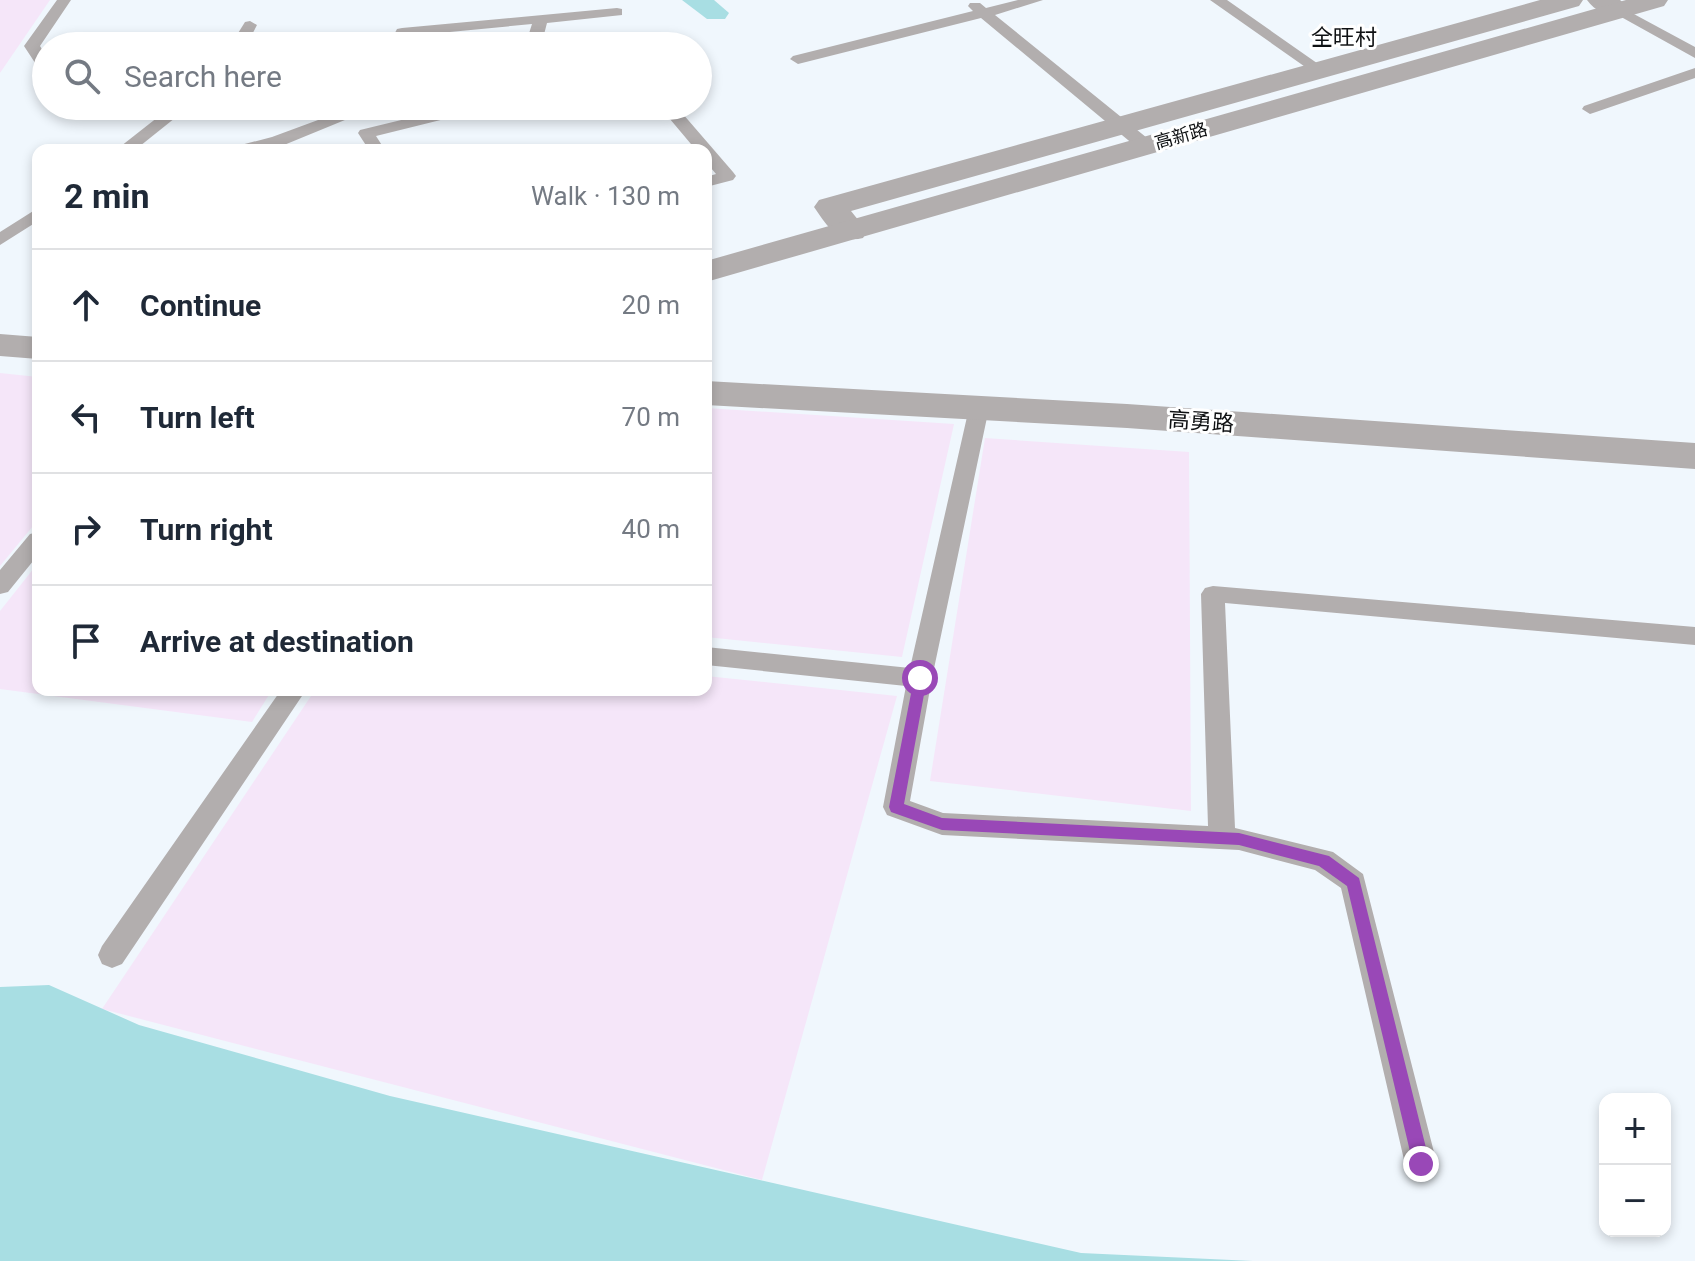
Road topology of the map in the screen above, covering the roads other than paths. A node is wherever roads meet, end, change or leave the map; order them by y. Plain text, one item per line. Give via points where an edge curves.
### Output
1 (64, 0) edge
2 (968, 0) edge
3 (1036, 0) edge
4 (1217, 0) edge
5 (1570, 0) edge
6 (1655, 0) edge
7 (1610, 5) edge
8 (617, 12) dead end
9 (983, 13) junction
10 (541, 19) junction
11 (250, 25) dead end
12 (42, 32) edge
13 (246, 32) edge
14 (402, 32) edge
15 (537, 32) edge
16 (1695, 53) edge
17 (798, 59) dead end
18 (1316, 68) junction
19 (1695, 73) edge
20 (1590, 109) dead end
21 (164, 120) edge
22 (334, 120) edge
23 (420, 120) edge
24 (679, 120) edge
25 (1120, 124) junction
26 (132, 144) edge
27 (266, 144) edge
28 (373, 144) edge
29 (699, 144) edge
30 (1146, 146) junction
31 (712, 159) edge
32 (712, 180) edge
33 (32, 217) edge
34 (851, 231) junction
35 (0, 240) edge
36 (712, 270) edge
37 (0, 345) edge
38 (32, 348) edge
39 (712, 393) edge
40 (979, 408) junction
41 (1695, 456) edge
42 (32, 547) edge
43 (0, 586) edge
44 (1695, 636) edge
45 (712, 657) edge
46 (920, 678) junction
47 (290, 696) edge
48 (1222, 838) junction
49 (112, 955) dead end
50 (1421, 1164) dead end

1 - 12 lane
2 - 9 lane
3 - 9 lane
4 - 18 lane
5 - 18 street
6 - 7 street, 高新路
7 - 16 lane
7 - 30 street, 高新路
8 - 10 lane
9 - 17 lane
9 - 25 lane
10 - 14 lane
10 - 15 lane
11 - 13 lane
18 - 25 street
19 - 20 lane
21 - 26 lane
22 - 27 lane
23 - 28 lane via 366,133
24 - 29 lane
25 - 30 lane
25 - 34 street via 830,207
30 - 34 street, 高新路
31 - 32 lane via 727,176
33 - 35 lane
34 - 36 street, 高新路
37 - 38 street
39 - 40 street, 高勇路
40 - 41 street, 高勇路
40 - 46 lane
42 - 43 lane
44 - 48 lane via 1213,594
45 - 46 lane
46 - 48 lane via 896,807 942,824
47 - 49 lane
48 - 50 lane via 1323,860 1353,882

